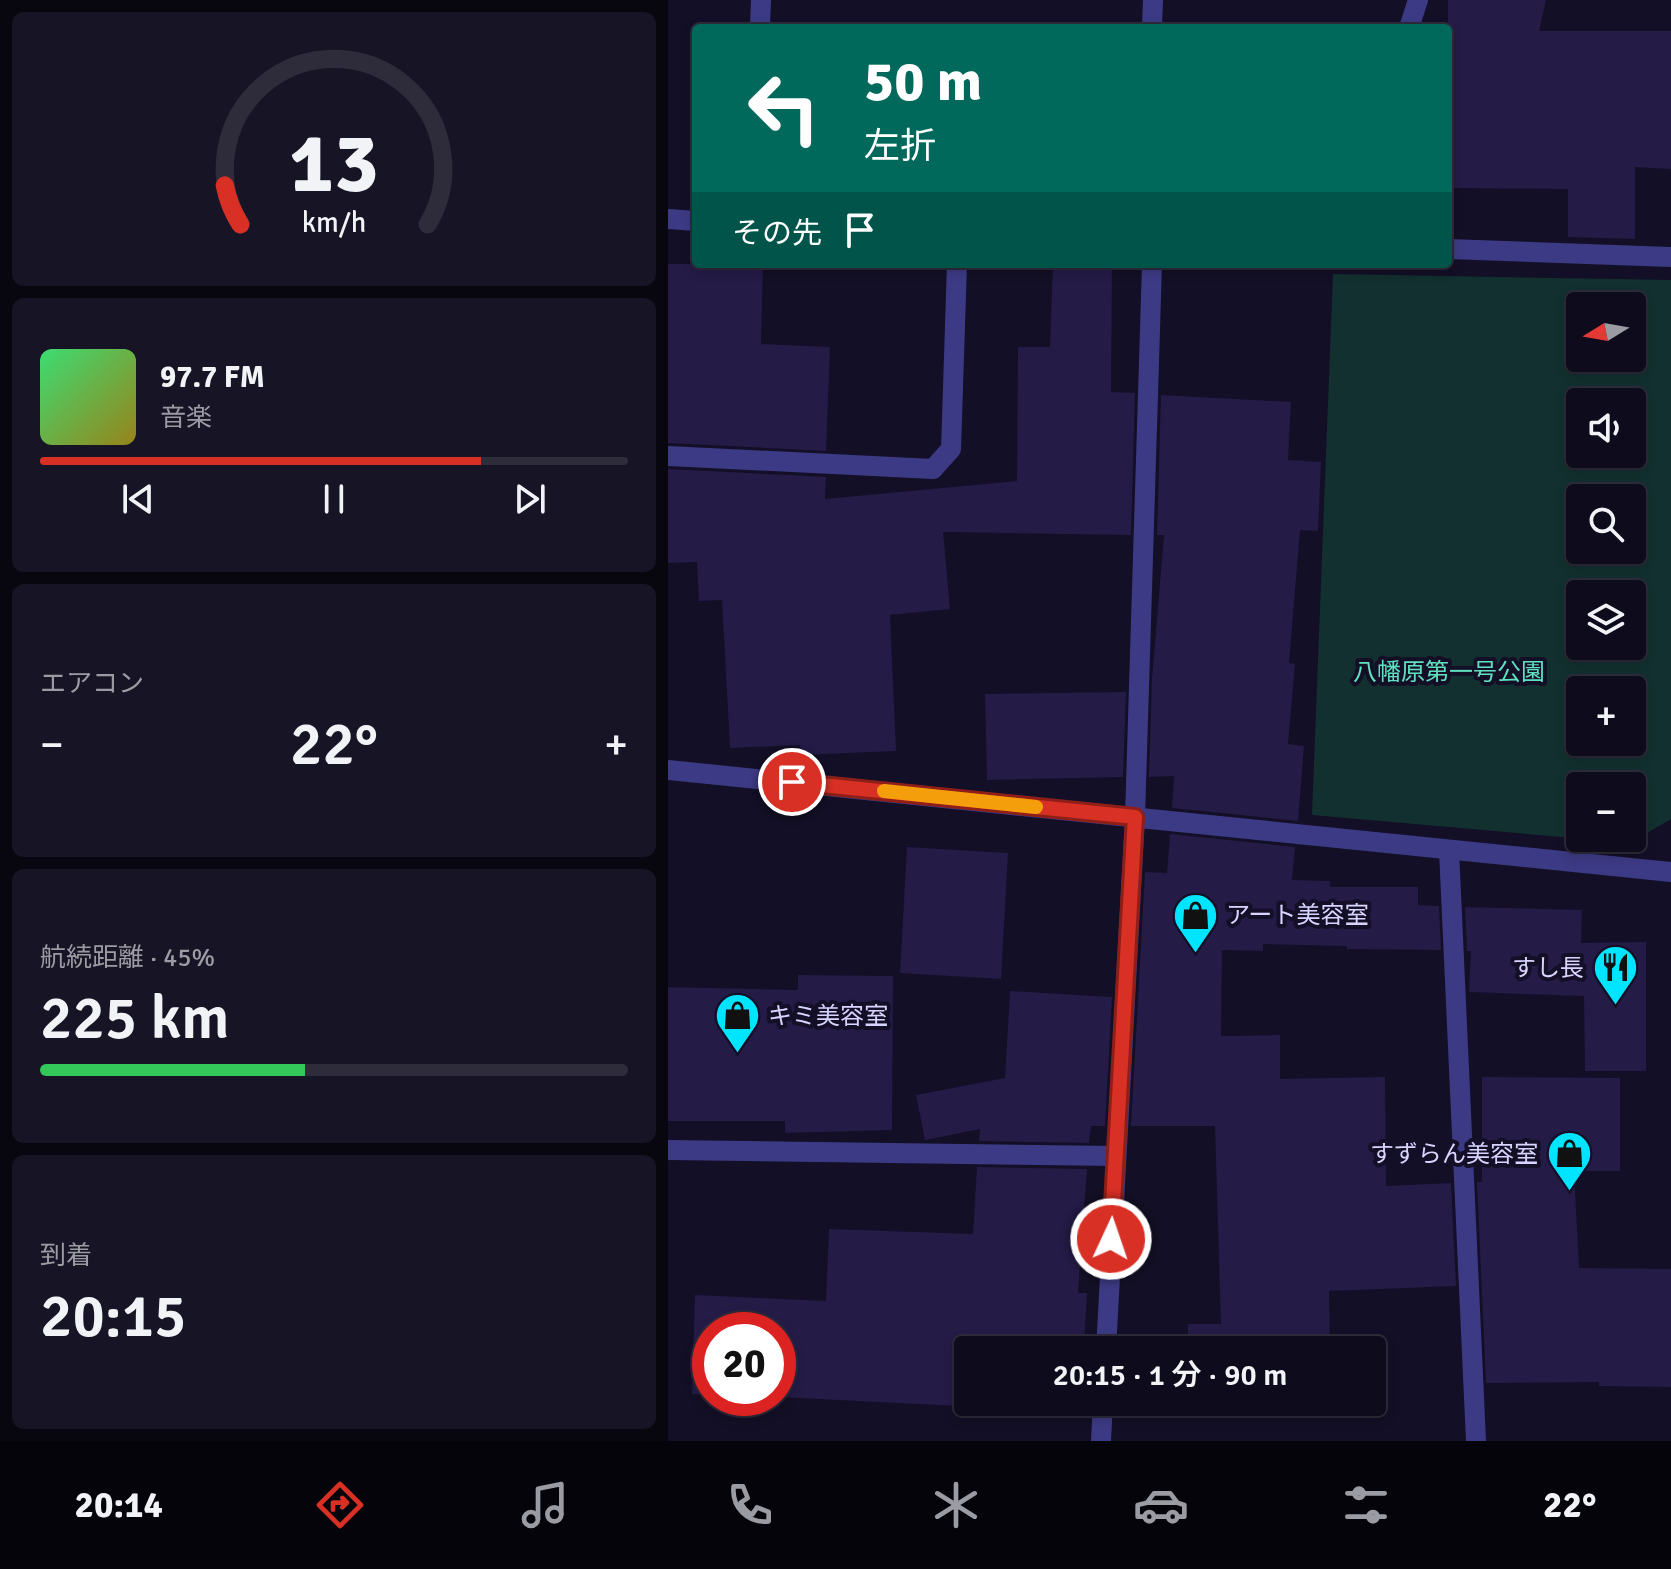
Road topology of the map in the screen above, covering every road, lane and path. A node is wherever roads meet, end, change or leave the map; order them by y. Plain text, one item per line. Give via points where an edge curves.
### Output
1 (761, 0) edge
2 (1153, 0) edge
3 (1418, 0) edge
4 (760, 24) edge
5 (1152, 24) edge
6 (1410, 24) edge
7 (668, 219) edge
8 (692, 221) edge
9 (1452, 249) edge
10 (1671, 257) edge
11 (957, 268) edge
12 (1152, 268) edge
13 (668, 456) edge
14 (668, 770) edge
15 (1135, 817) junction
16 (1449, 850) junction
17 (1671, 872) edge
18 (668, 1150) edge
19 (1116, 1156) junction
20 (1107, 1336) edge
21 (1102, 1416) edge
22 (1101, 1441) edge
23 (1476, 1441) edge

1 - 4 lane
2 - 5 lane
3 - 6 lane
7 - 8 lane
9 - 10 lane
11 - 13 lane via 951,449 933,469
12 - 15 lane
14 - 15 lane
15 - 16 lane
15 - 19 lane
16 - 17 lane
16 - 23 lane
18 - 19 lane
19 - 20 lane
21 - 22 lane

